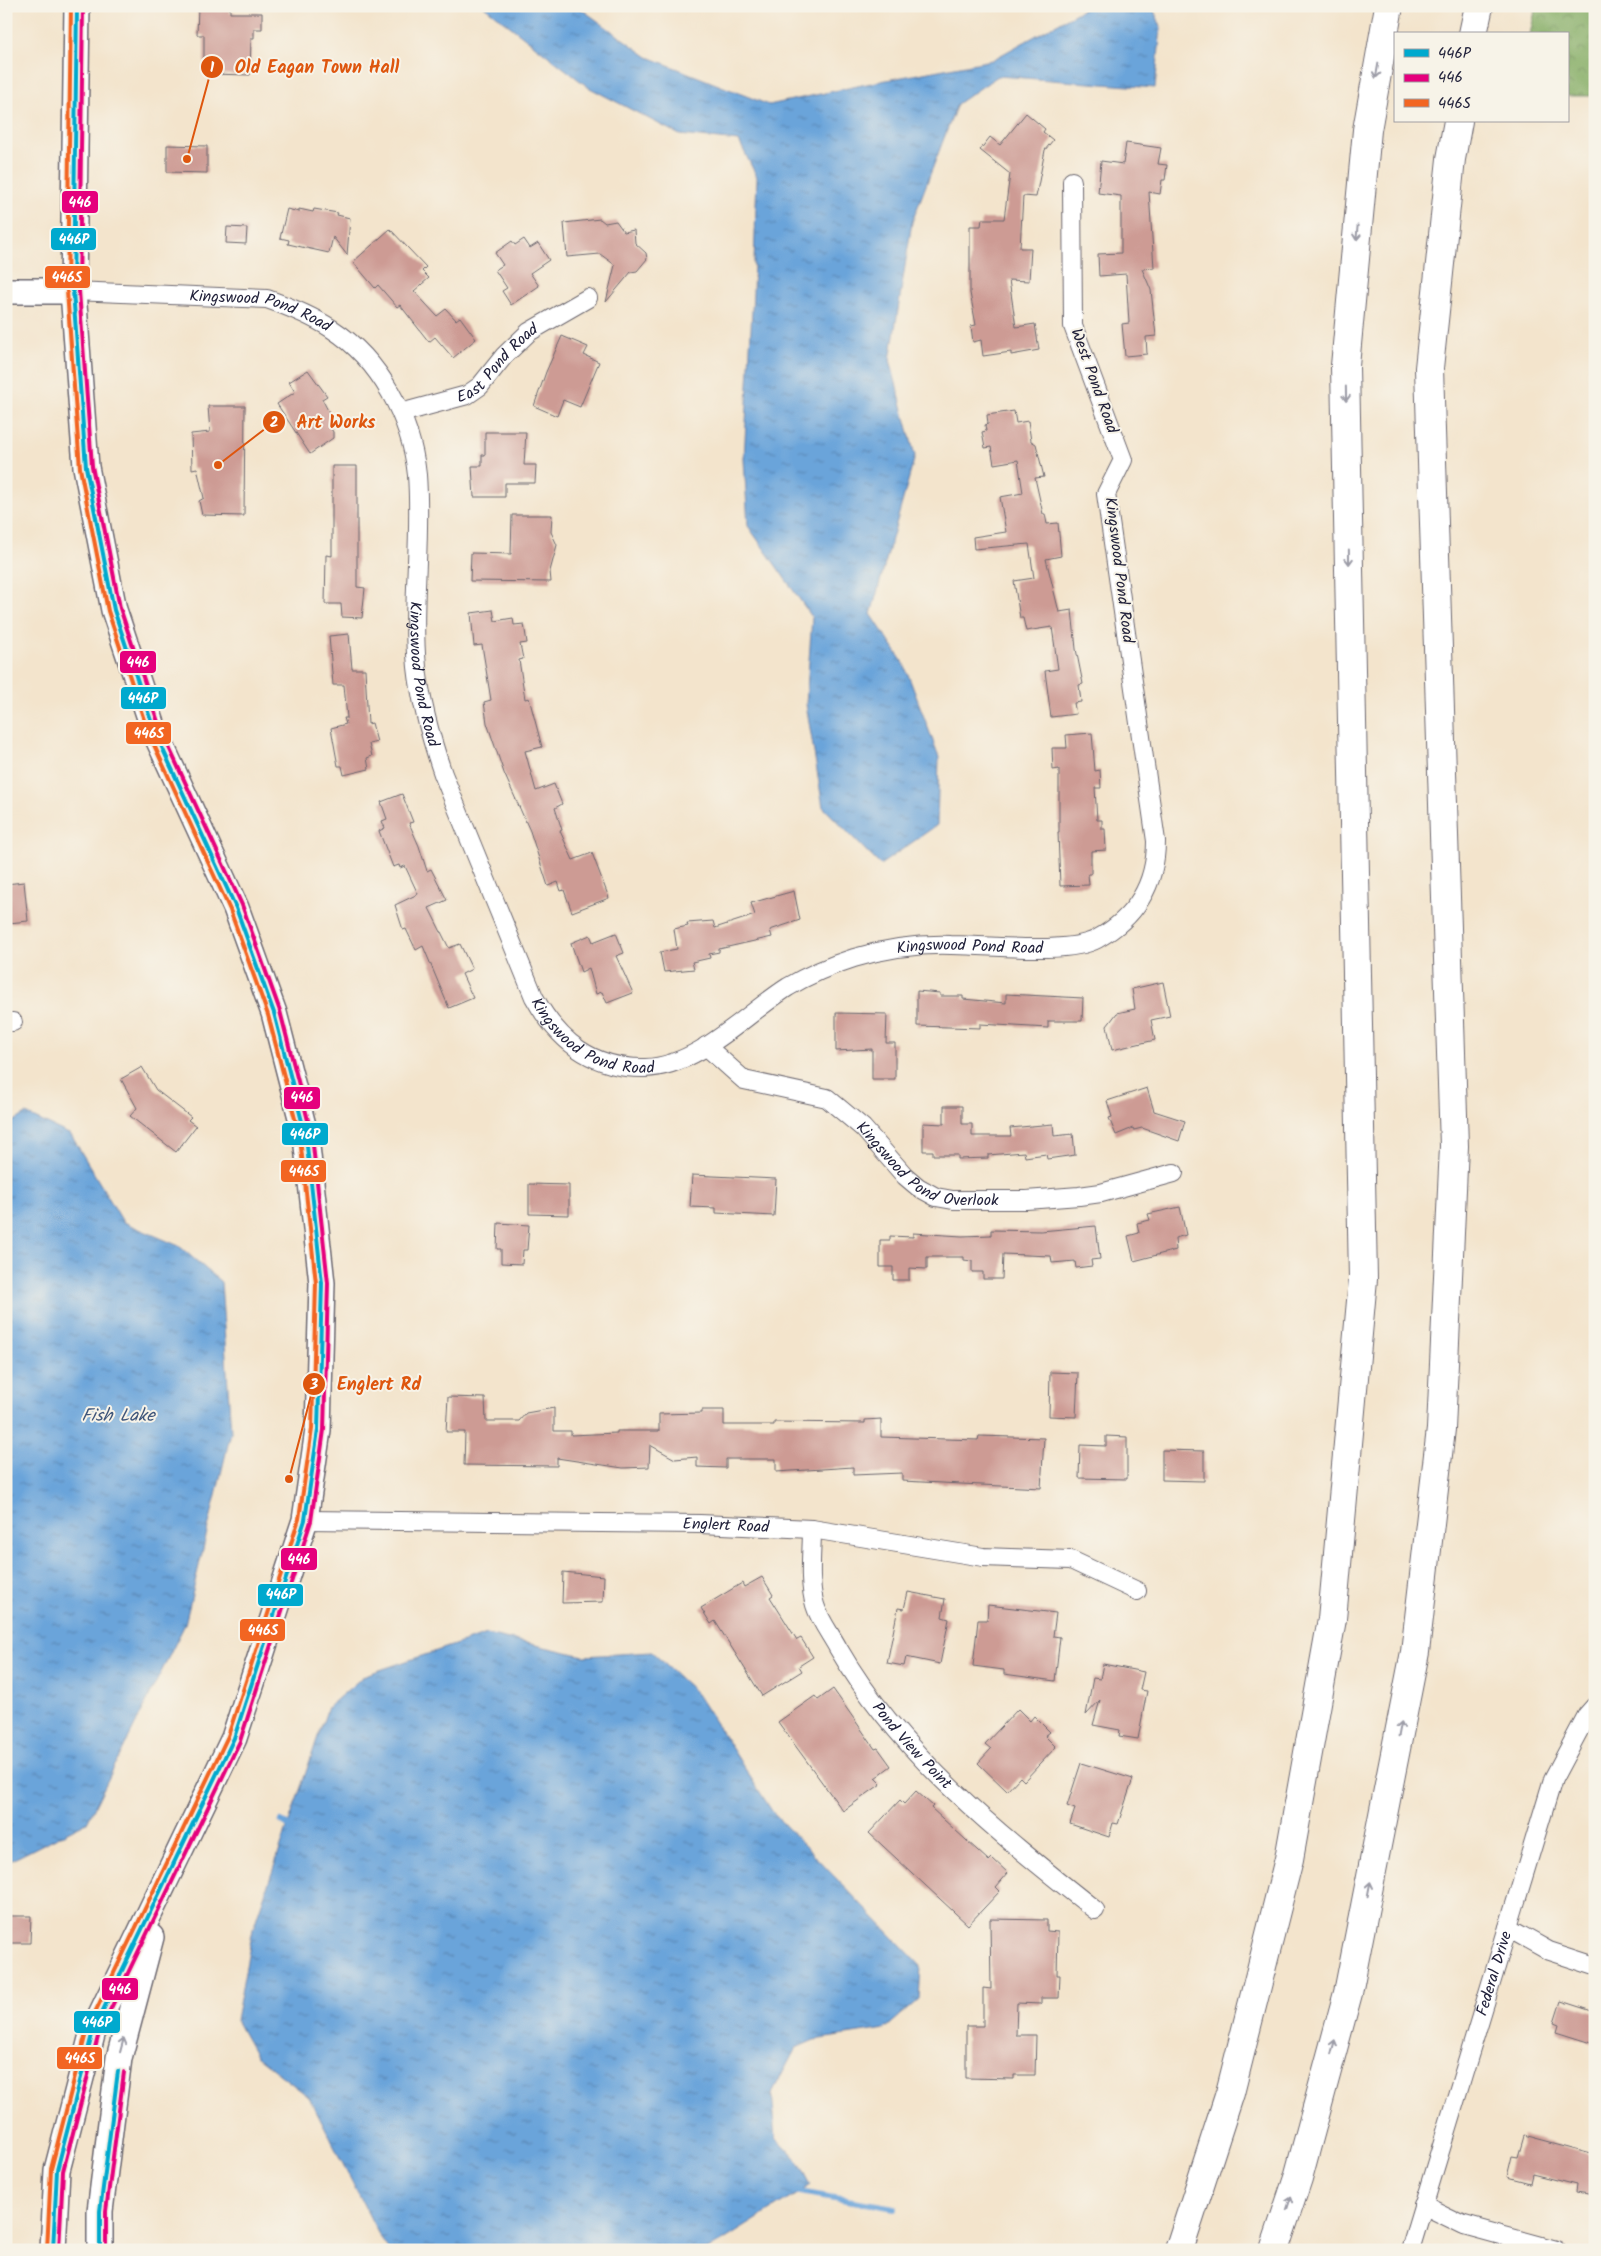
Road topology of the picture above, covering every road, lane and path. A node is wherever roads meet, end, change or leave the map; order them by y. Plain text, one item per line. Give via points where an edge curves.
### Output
1 (77, 6) edge
2 (1389, 6) edge
3 (1479, 6) edge
4 (1473, 32) edge
5 (1458, 122) edge
6 (1072, 181) dead end
7 (6, 291) edge
8 (73, 291) junction
9 (588, 298) dead end
10 (401, 413) junction
11 (1123, 460) joint
12 (706, 1046) junction
13 (1174, 1173) dead end
14 (305, 1520) junction
15 (812, 1529) junction
16 (1137, 1591) dead end
17 (1595, 1706) edge
18 (164, 1885) junction
19 (1095, 1910) dead end
20 (1508, 1928) junction
21 (1595, 1966) edge
22 (1423, 2205) junction
23 (53, 2250) edge
24 (100, 2250) edge
25 (1179, 2250) edge
26 (1274, 2250) edge
27 (1410, 2250) edge
28 (1555, 2250) edge

1 - 8 main road
2 -> 25 highway via 1366,130 1345,366 1363,1279 1334,1599 1289,1859 1230,2093
3 - 4 highway
26 -> 5 highway via 1298,2178 1348,1993 1415,1652 1441,1429 1454,1146 1429,368
6 - 11 street, West Pond Road via 1073,326
7 - 8 main road
8 - 10 street, Kingswood Pond Road via 267,299 291,307 334,330 353,345 380,377
8 - 14 main road via 86,467 114,610 154,730 236,908 274,1012 306,1137 322,1283 318,1430
9 - 10 street, East Pond Road via 529,332 480,386 467,395
10 - 12 street, Kingswood Pond Road via 414,454 416,475 416,631 422,704 443,774 534,997 554,1029 573,1047 596,1059 634,1067 659,1066 683,1059
11 - 12 street, Kingswood Pond Road via 1106,494 1156,841 1153,875 1138,904 1115,928 1086,944 1065,948 924,946 854,958 788,987
12 - 13 street, Kingswood Pond Overlook via 744,1080 827,1098 863,1128 905,1176 936,1197 1017,1200 1079,1196
14 - 15 street, Englert Road via 700,1524
14 - 18 main road via 234,1738
15 - 16 street, Englert Road via 983,1557 1071,1560
15 - 19 street, Pond View Point via 811,1574 815,1606 852,1672 879,1709 928,1766 978,1813
17 - 20 street, Federal Drive via 1586,1715 1553,1779
18 - 23 main road via 93,2031 57,2170
24 -> 18 main road via 100,2211 119,2058
20 - 21 street via 1549,1951
20 - 22 street, Federal Drive
22 - 27 street, Federal Drive
22 - 28 street via 1464,2225

